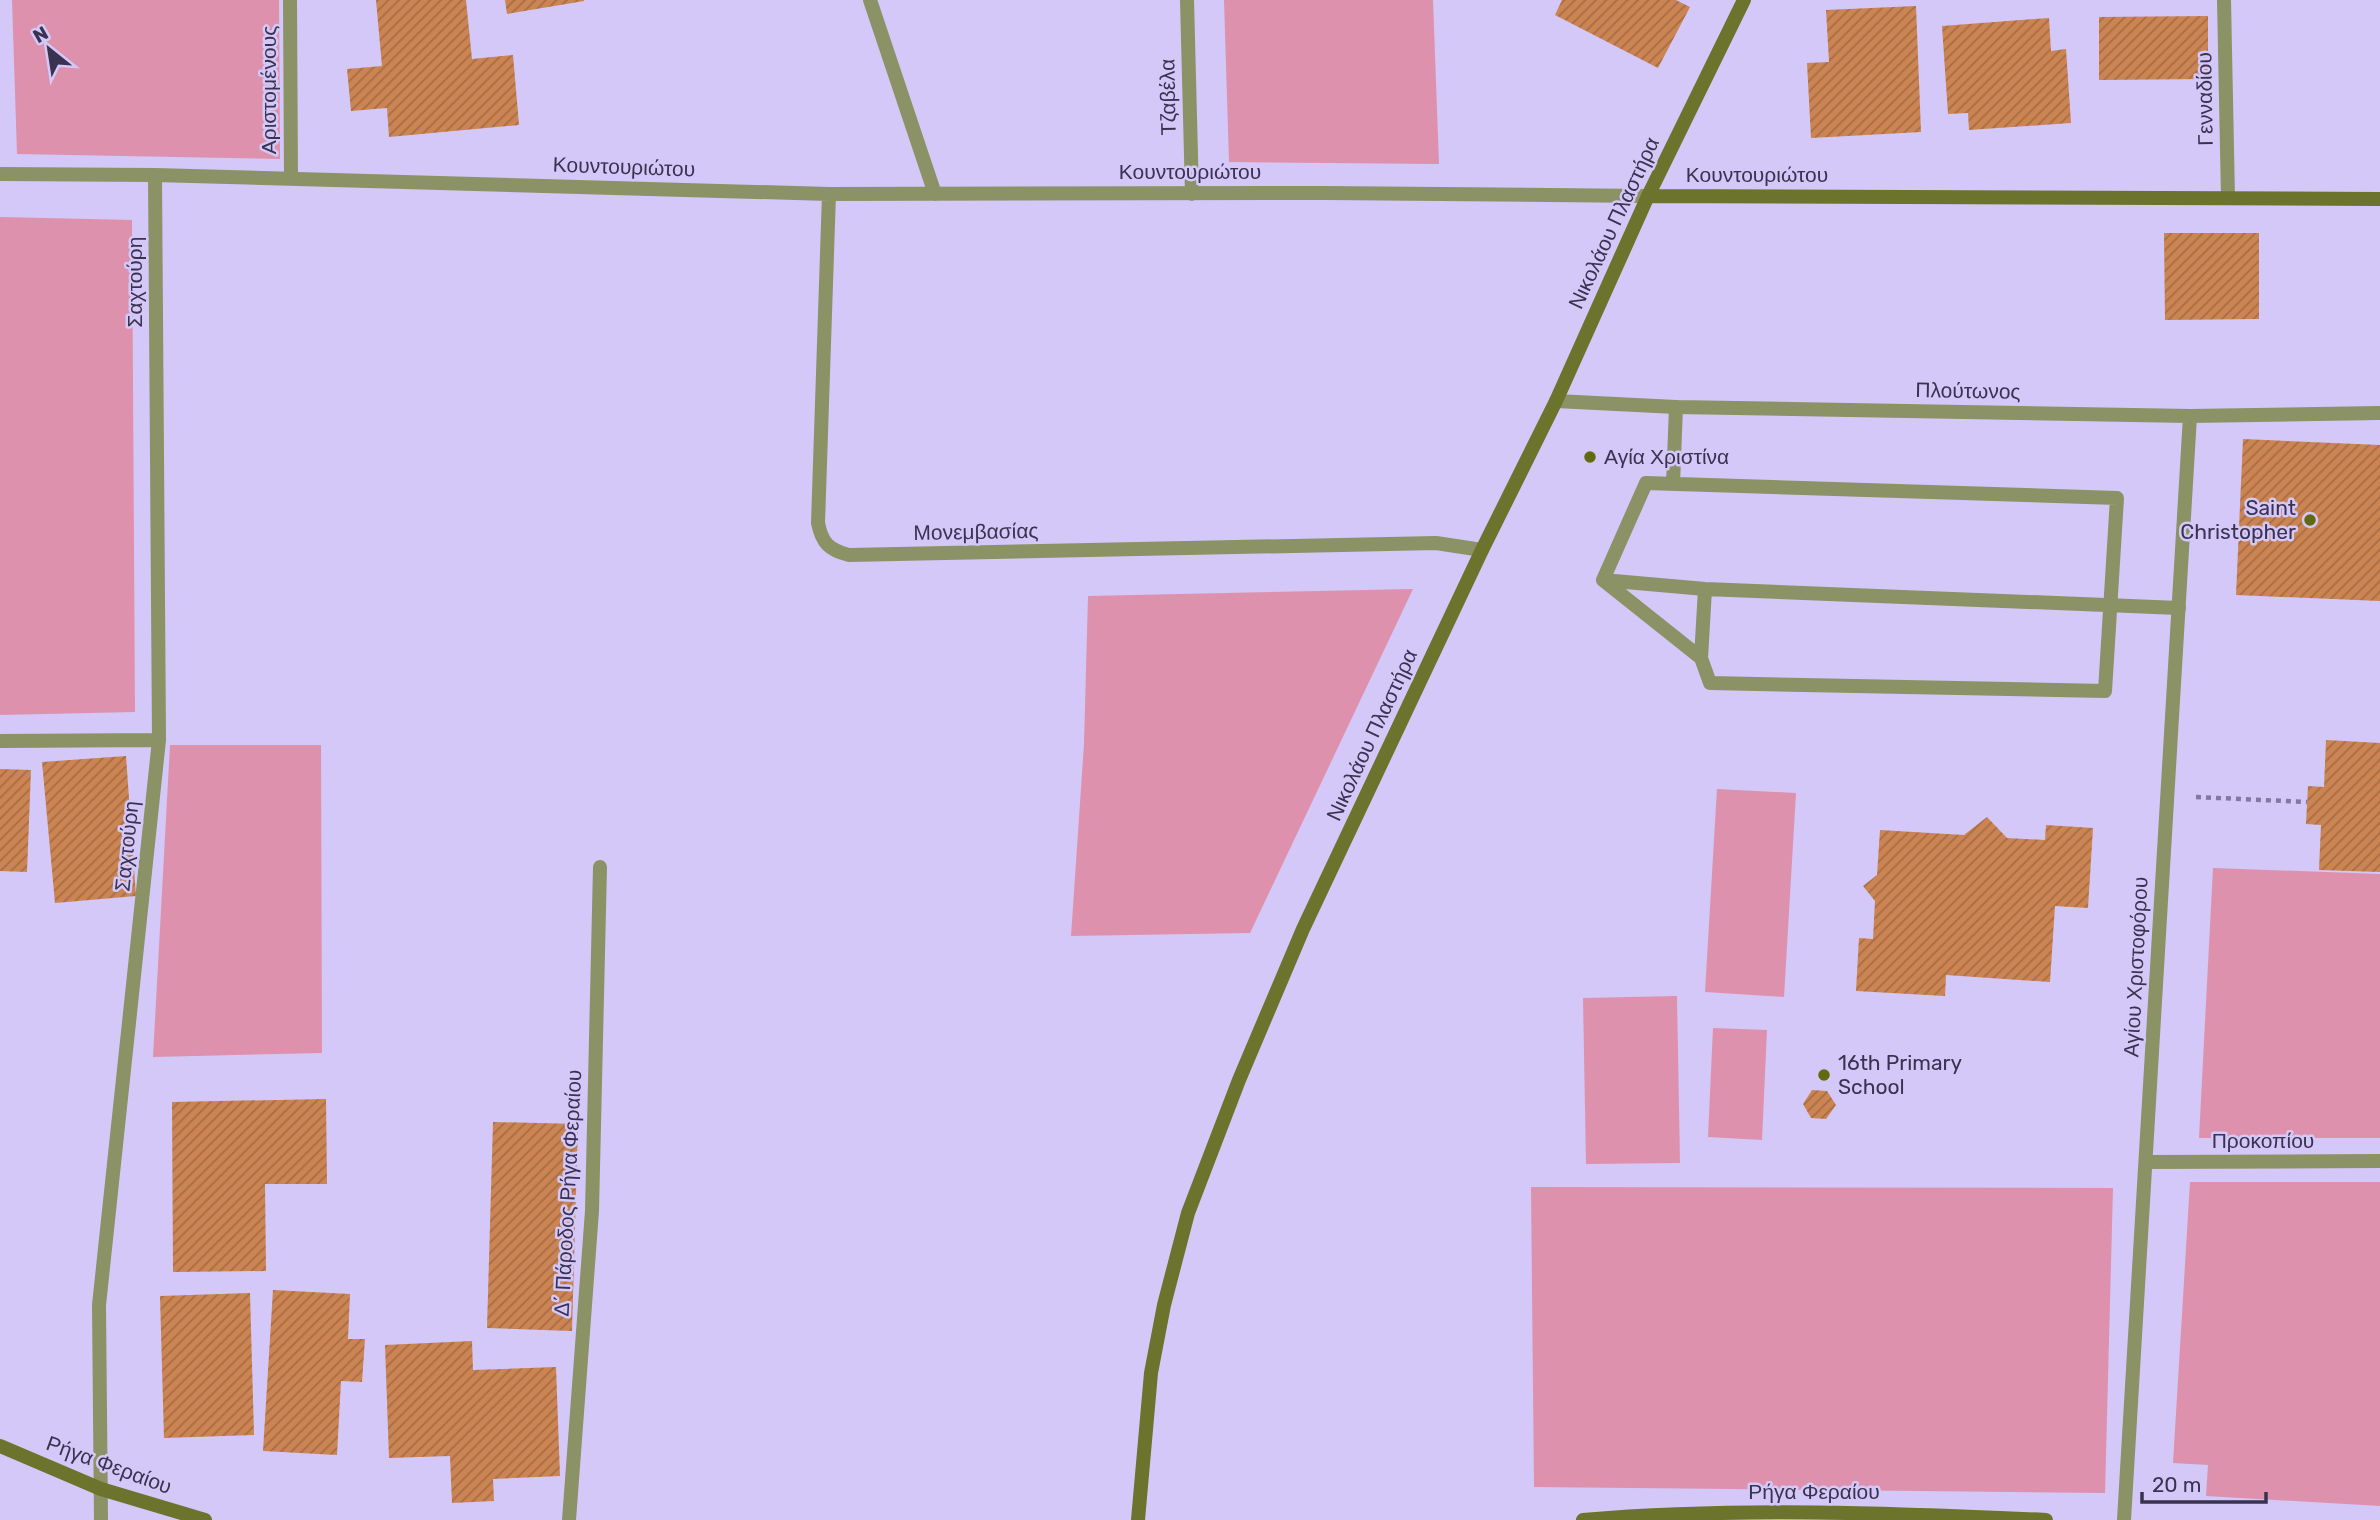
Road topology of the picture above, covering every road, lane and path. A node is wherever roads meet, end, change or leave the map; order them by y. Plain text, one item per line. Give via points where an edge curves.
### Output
1 (290, 0) edge
2 (870, 0) edge
3 (1187, 0) edge
4 (1744, 0) edge
5 (2224, 0) edge
6 (0, 174) edge
7 (155, 175) junction
8 (291, 179) junction
9 (829, 194) junction
10 (934, 194) junction
11 (1192, 194) junction
12 (1648, 196) junction
13 (2228, 198) junction
14 (2380, 199) edge
15 (1556, 401) junction
16 (1676, 407) junction
17 (2380, 413) edge
18 (2190, 416) junction
19 (1673, 484) junction
20 (1482, 550) junction
21 (1603, 580) junction
22 (1705, 589) junction
23 (2110, 605) junction
24 (2179, 608) junction
25 (1701, 657) junction
26 (159, 740) junction
27 (0, 741) edge
28 (2168, 795) junction
29 (2307, 802) dead end
30 (600, 867) dead end
31 (2380, 1161) edge
32 (2146, 1162) junction
33 (0, 1446) edge
34 (101, 1489) junction
35 (1661, 1517) edge
36 (101, 1520) edge
37 (205, 1520) edge
38 (569, 1520) edge
39 (1138, 1520) edge
40 (1583, 1520) edge
41 (2046, 1520) edge
42 (2124, 1520) edge

1 - 8 street, Αριστομένους
2 - 10 street
3 - 11 street, Τζαβέλα
4 - 12 main road, Νικολάου Πλαστήρα
5 - 13 street, Γενναδίου
6 - 7 street, Κουντουριώτου
7 - 8 street, Κουντουριώτου
7 - 26 street, Σαχτούρη
8 - 9 street, Κουντουριώτου
9 - 10 street, Κουντουριώτου
9 - 20 street, Μονεμβασίας via 818,523 821,539 833,551 849,555 1436,543
10 - 11 street, Κουντουριώτου
11 - 12 street, Κουντουριώτου
12 - 13 main road, Κουντουριώτου
12 - 15 main road, Νικολάου Πλαστήρα
13 - 14 main road, Κουντουριώτου
15 - 16 street, Πλούτωνος
15 - 20 main road, Νικολάου Πλαστήρα
16 - 18 street, Πλούτωνος
16 - 19 street
17 - 18 street, Πλούτωνος
18 - 24 street, Αγίου Χριστοφόρου
19 - 21 street via 1646,483
19 - 23 street via 2117,498
20 - 39 main road, Νικολάου Πλαστήρα via 1303,929 1188,1213 1151,1373
21 - 22 street
21 - 25 street
22 - 23 street
22 - 25 street
23 - 24 street
23 - 25 street via 2105,691 1710,683
24 - 28 street, Αγίου Χριστοφόρου
26 - 27 street
26 - 34 street, Σαχτούρη via 99,1305
28 - 29 path
28 - 32 street, Αγίου Χριστοφόρου
30 - 38 street, Δ΄ Πάροδος Ρήγα Φεραίου via 592,1210
31 - 32 street, Προκοπίου
32 - 42 street, Αγίου Χριστοφόρου
33 - 34 main road, Ρήγα Φεραίου
34 - 36 street, Σαχτούρη
34 - 37 main road, Ρήγα Φεραίου
35 - 40 main road, Ρήγα Φεραίου
35 - 41 main road, Ρήγα Φεραίου via 1906,1513

